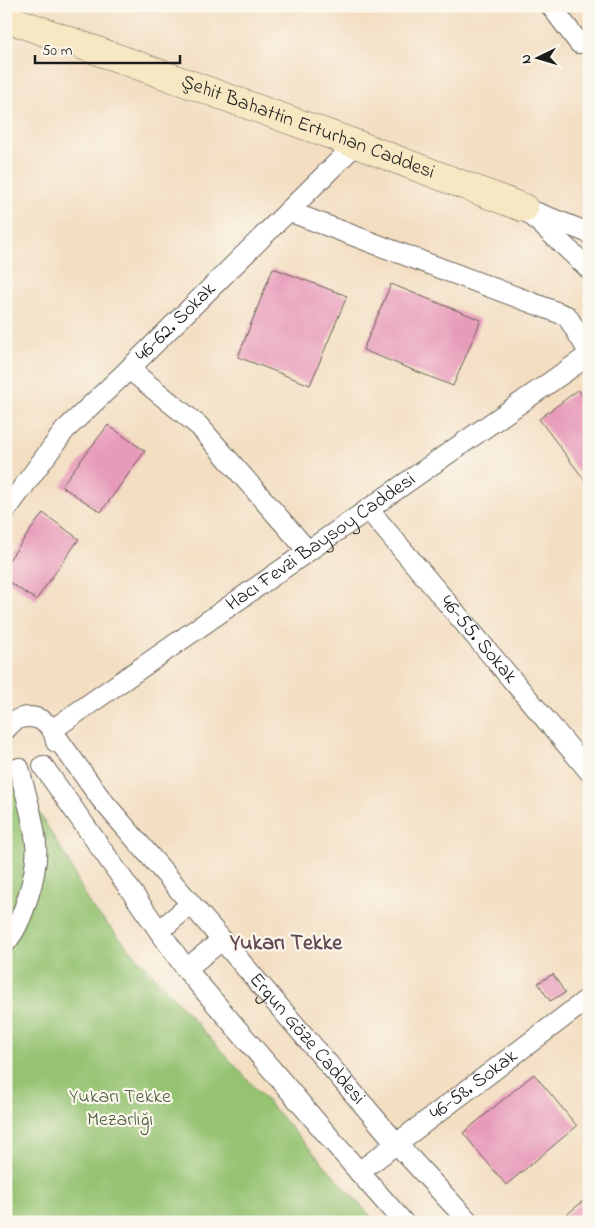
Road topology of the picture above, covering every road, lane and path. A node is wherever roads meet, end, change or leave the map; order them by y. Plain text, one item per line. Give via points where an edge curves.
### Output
1 (552, 6) edge
2 (6, 18) edge
3 (589, 42) edge
4 (356, 144) junction
5 (524, 208) junction
6 (288, 211) junction
7 (589, 233) edge
8 (589, 269) edge
9 (589, 353) edge
10 (129, 369) junction
11 (368, 509) junction
12 (6, 510) edge
13 (308, 551) junction
14 (7, 725) edge
15 (54, 733) junction
16 (13, 763) edge
17 (43, 766) junction
18 (589, 771) edge
19 (192, 904) junction
20 (159, 931) junction
21 (222, 940) junction
22 (6, 942) edge
23 (186, 969) junction
24 (589, 998) edge
25 (396, 1144) junction
26 (359, 1172) junction
27 (403, 1222) edge
28 (469, 1222) edge

1 - 3 street via 579,43
2 - 4 street, Şehit Bahattin Erturhan Caddesi
4 - 5 street, Şehit Bahattin Erturhan Caddesi
4 - 6 street, 46-62. Sokak
5 - 7 street, Şehit Bahattin Erturhan Caddesi
5 - 8 street, Şehit Bahattin Erturhan Caddesi
6 - 9 street via 567,316
6 - 10 street, 46-62. Sokak
9 - 11 street, Hacı Fevzi Baysoy Caddesi
10 - 12 street, 46-62. Sokak via 65,430
10 - 13 street via 199,426
11 - 13 street, Hacı Fevzi Baysoy Caddesi
11 - 18 street, 46-55. Sokak
13 - 15 street, Hacı Fevzi Baysoy Caddesi
14 - 15 street via 23,717 33,717 45,721
15 - 17 street via 55,752
15 - 19 street, Ergun Göze Caddesi via 101,798
16 - 17 street via 32,770
16 - 22 street via 36,845 34,875 24,910
17 - 20 street
19 - 20 street
19 - 21 street, Ergun Göze Caddesi
20 - 23 street
21 - 23 street
21 - 25 street, Ergun Göze Caddesi
23 - 26 street
24 - 25 street, 46-58. Sokak
25 - 26 street, 46-58. Sokak
25 - 28 street, Ergun Göze Caddesi
26 - 27 street

